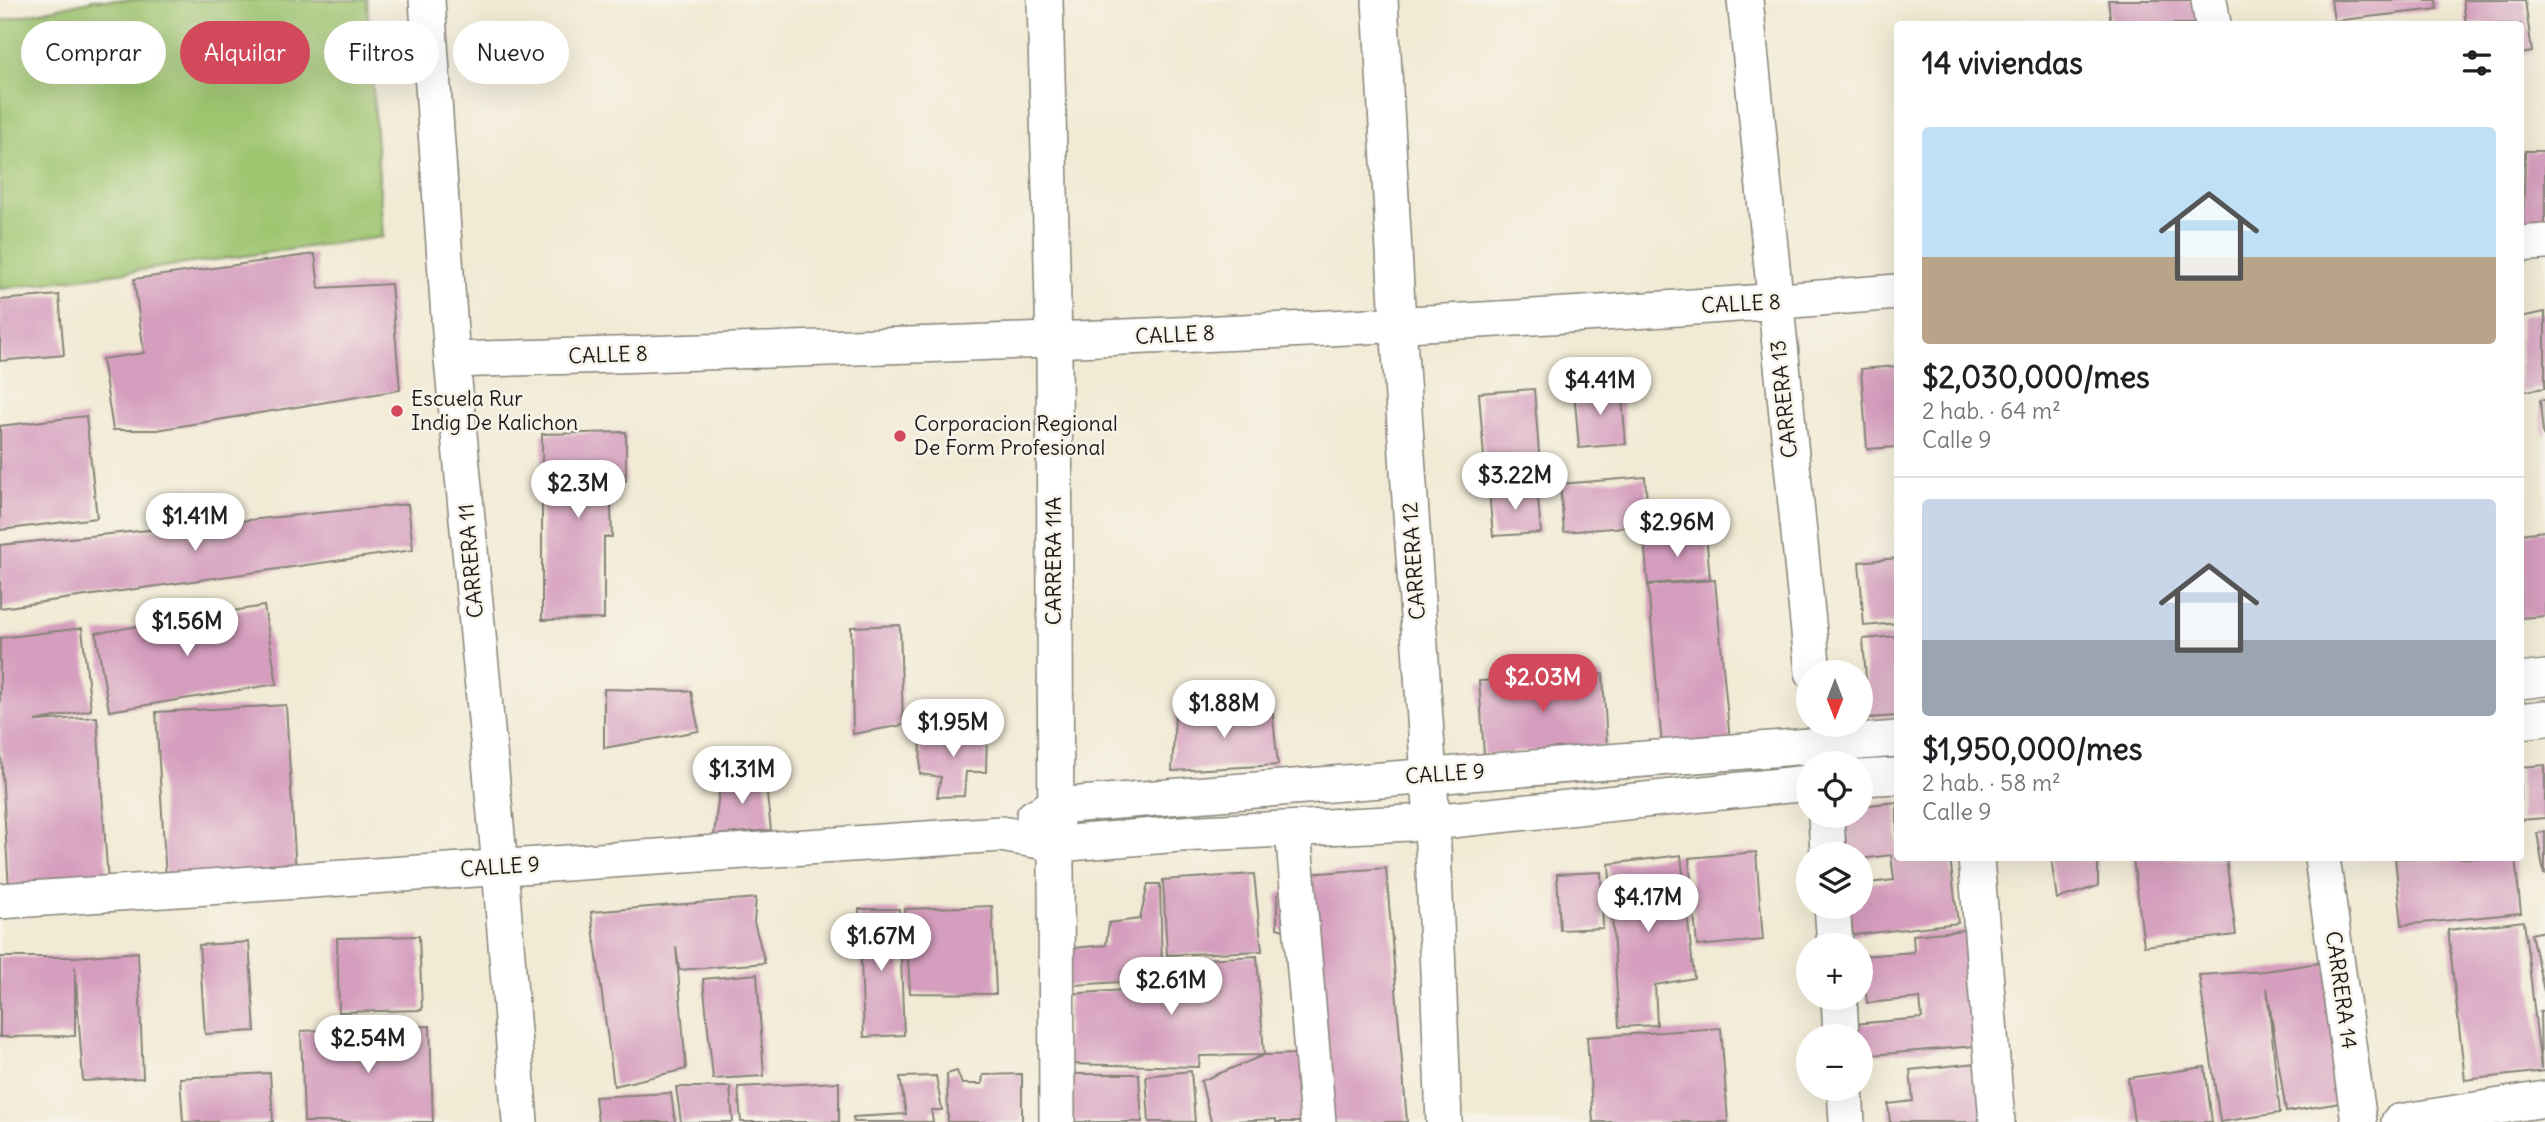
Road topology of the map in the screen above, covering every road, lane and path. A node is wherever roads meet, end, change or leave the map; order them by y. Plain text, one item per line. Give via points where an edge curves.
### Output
1 (427, 0) edge
2 (1045, 0) edge
3 (1380, 0) edge
4 (1745, 0) edge
5 (2209, 0) edge
6 (2212, 21) edge
7 (2545, 242) edge
8 (2524, 244) edge
9 (1894, 292) edge
10 (1774, 302) junction
11 (1398, 323) junction
12 (1054, 341) junction
13 (452, 360) junction
14 (1812, 660) edge
15 (2545, 678) edge
16 (2524, 681) edge
17 (2545, 718) edge
18 (2524, 721) edge
19 (1894, 739) edge
20 (1821, 745) edge
21 (1429, 775) junction
22 (1894, 776) edge
23 (1873, 777) edge
24 (1796, 784) edge
25 (1055, 806) junction
26 (1433, 822) junction
27 (1293, 830) junction
28 (1001, 834) junction
29 (1057, 844) junction
30 (1976, 861) edge
31 (2322, 861) edge
32 (500, 867) junction
33 (0, 901) edge
34 (2545, 1099) edge
35 (1846, 1101) edge
36 (520, 1122) edge
37 (1057, 1122) edge
38 (1318, 1122) edge
39 (1444, 1122) edge
40 (1847, 1122) edge
41 (1997, 1122) edge
42 (2359, 1122) edge
43 (2399, 1122) edge

1 - 13 street, CARRERA 11
2 - 12 street, CARRERA 11A
3 - 11 street, CARRERA 12
4 - 10 street, CARRERA 13
5 - 6 street
7 - 8 street
9 - 10 street, CALLE 8
10 - 11 street, CALLE 8
10 - 14 street, CARRERA 13
11 - 12 street, CALLE 8
11 - 21 street, CARRERA 12
12 - 13 street, CALLE 8
12 - 25 street, CARRERA 11A
13 - 32 street, CARRERA 11
15 - 16 street
17 - 18 street
19 - 20 street, CALLE 9
20 - 21 street, CALLE 9
21 - 25 street, CALLE 9
21 - 26 street, CARRERA 12
22 - 23 street
24 - 26 street, CALLE 9
25 - 28 street, CALLE 9
25 - 29 street, CARRERA 11A
26 - 27 street, CALLE 9
26 - 39 street, CARRERA 12
27 - 29 street, CALLE 9
27 - 38 street
28 - 29 street, CALLE 9
28 - 32 street, CALLE 9
29 - 37 street, CARRERA 11A
30 - 41 street
31 - 42 street, CARRERA 14
32 - 33 street, CALLE 9
32 - 36 street, CARRERA 11
34 - 43 street
35 - 40 street

